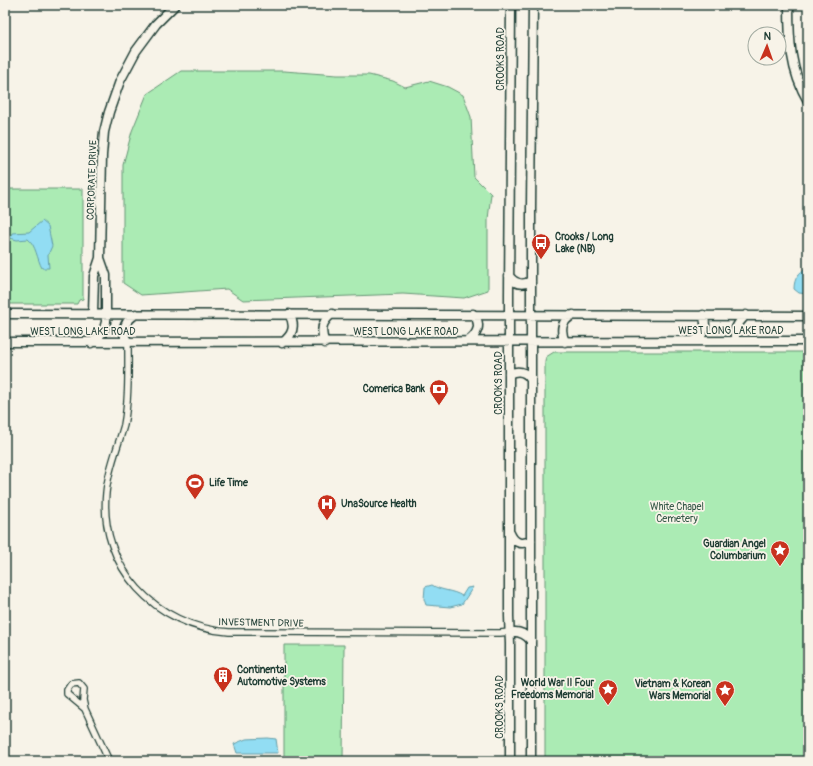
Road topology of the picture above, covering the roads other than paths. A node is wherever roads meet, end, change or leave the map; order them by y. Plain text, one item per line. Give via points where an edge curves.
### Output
1 (175, 5) edge
2 (511, 5) edge
3 (533, 5) edge
4 (789, 5) edge
5 (808, 101) edge
6 (100, 258) junction
7 (509, 276) junction
8 (531, 281) junction
9 (5, 314) edge
10 (93, 314) junction
11 (106, 314) junction
12 (136, 314) junction
13 (289, 314) junction
14 (332, 314) junction
15 (473, 314) junction
16 (509, 315) junction
17 (531, 315) junction
18 (574, 315) junction
19 (703, 315) junction
20 (746, 315) junction
21 (808, 316) edge
22 (695, 340) junction
23 (509, 341) junction
24 (736, 341) junction
25 (808, 341) edge
26 (5, 342) edge
27 (128, 342) junction
28 (468, 342) junction
29 (531, 342) junction
30 (564, 342) junction
31 (91, 343) junction
32 (282, 343) junction
33 (325, 343) junction
34 (509, 374) junction
35 (531, 380) junction
36 (509, 532) junction
37 (531, 540) junction
38 (510, 632) junction
39 (531, 641) junction
40 (85, 709) junction
41 (109, 761) edge
42 (510, 761) edge
43 (531, 761) edge

1 - 6 main road, CORPORATE DRIVE via 156,24 136,51 112,101 104,132 102,155
2 - 7 main road, CROOKS ROAD
3 - 8 main road
4 - 5 main road via 792,60
6 - 10 main road, CORPORATE DRIVE via 94,276
6 - 11 main road, CORPORATE DRIVE via 106,275
7 - 8 main road via 518,283 525,284
7 - 16 main road, CROOKS ROAD
8 - 17 main road
9 - 10 main road, WEST LONG LAKE ROAD
10 - 11 main road, WEST LONG LAKE ROAD
11 - 12 main road, WEST LONG LAKE ROAD
11 - 31 main road, CORPORATE DRIVE via 103,332
12 - 13 main road, WEST LONG LAKE ROAD
12 - 27 main road via 124,326
13 - 14 main road, WEST LONG LAKE ROAD
13 - 32 main road via 293,330
14 - 15 main road, WEST LONG LAKE ROAD
14 - 33 main road via 322,326
15 - 16 main road, WEST LONG LAKE ROAD
15 - 28 main road via 478,321 478,329
16 - 17 main road, WEST LONG LAKE ROAD
16 - 23 main road, CROOKS ROAD
17 - 18 main road, WEST LONG LAKE ROAD
17 - 29 main road
18 - 19 main road, WEST LONG LAKE ROAD
18 - 30 main road via 566,319 562,325
19 - 20 main road, WEST LONG LAKE ROAD
19 - 22 main road via 705,329
20 - 21 main road, WEST LONG LAKE ROAD
20 - 24 main road via 735,328
22 - 24 main road, WEST LONG LAKE ROAD
22 - 30 main road, WEST LONG LAKE ROAD
23 - 28 main road, WEST LONG LAKE ROAD
23 - 29 main road, WEST LONG LAKE ROAD
23 - 34 main road, CROOKS ROAD
24 - 25 main road, WEST LONG LAKE ROAD
26 - 31 main road, WEST LONG LAKE ROAD
27 - 31 main road, WEST LONG LAKE ROAD
27 - 32 main road, WEST LONG LAKE ROAD
27 - 38 street, INVESTMENT DRIVE via 126,416 108,478 106,518 112,545 121,564 135,586 159,608 184,622 216,631
28 - 33 main road, WEST LONG LAKE ROAD
29 - 30 main road, WEST LONG LAKE ROAD
29 - 35 main road
32 - 33 main road, WEST LONG LAKE ROAD
34 - 35 main road via 521,372
34 - 36 main road, CROOKS ROAD
35 - 37 main road
36 - 37 main road via 518,542
36 - 38 main road, CROOKS ROAD
37 - 39 main road
38 - 39 main road via 523,634
38 - 42 main road, CROOKS ROAD
39 - 43 main road
40 - 40 street via 84,689 79,683 71,684 67,694
40 - 41 street

